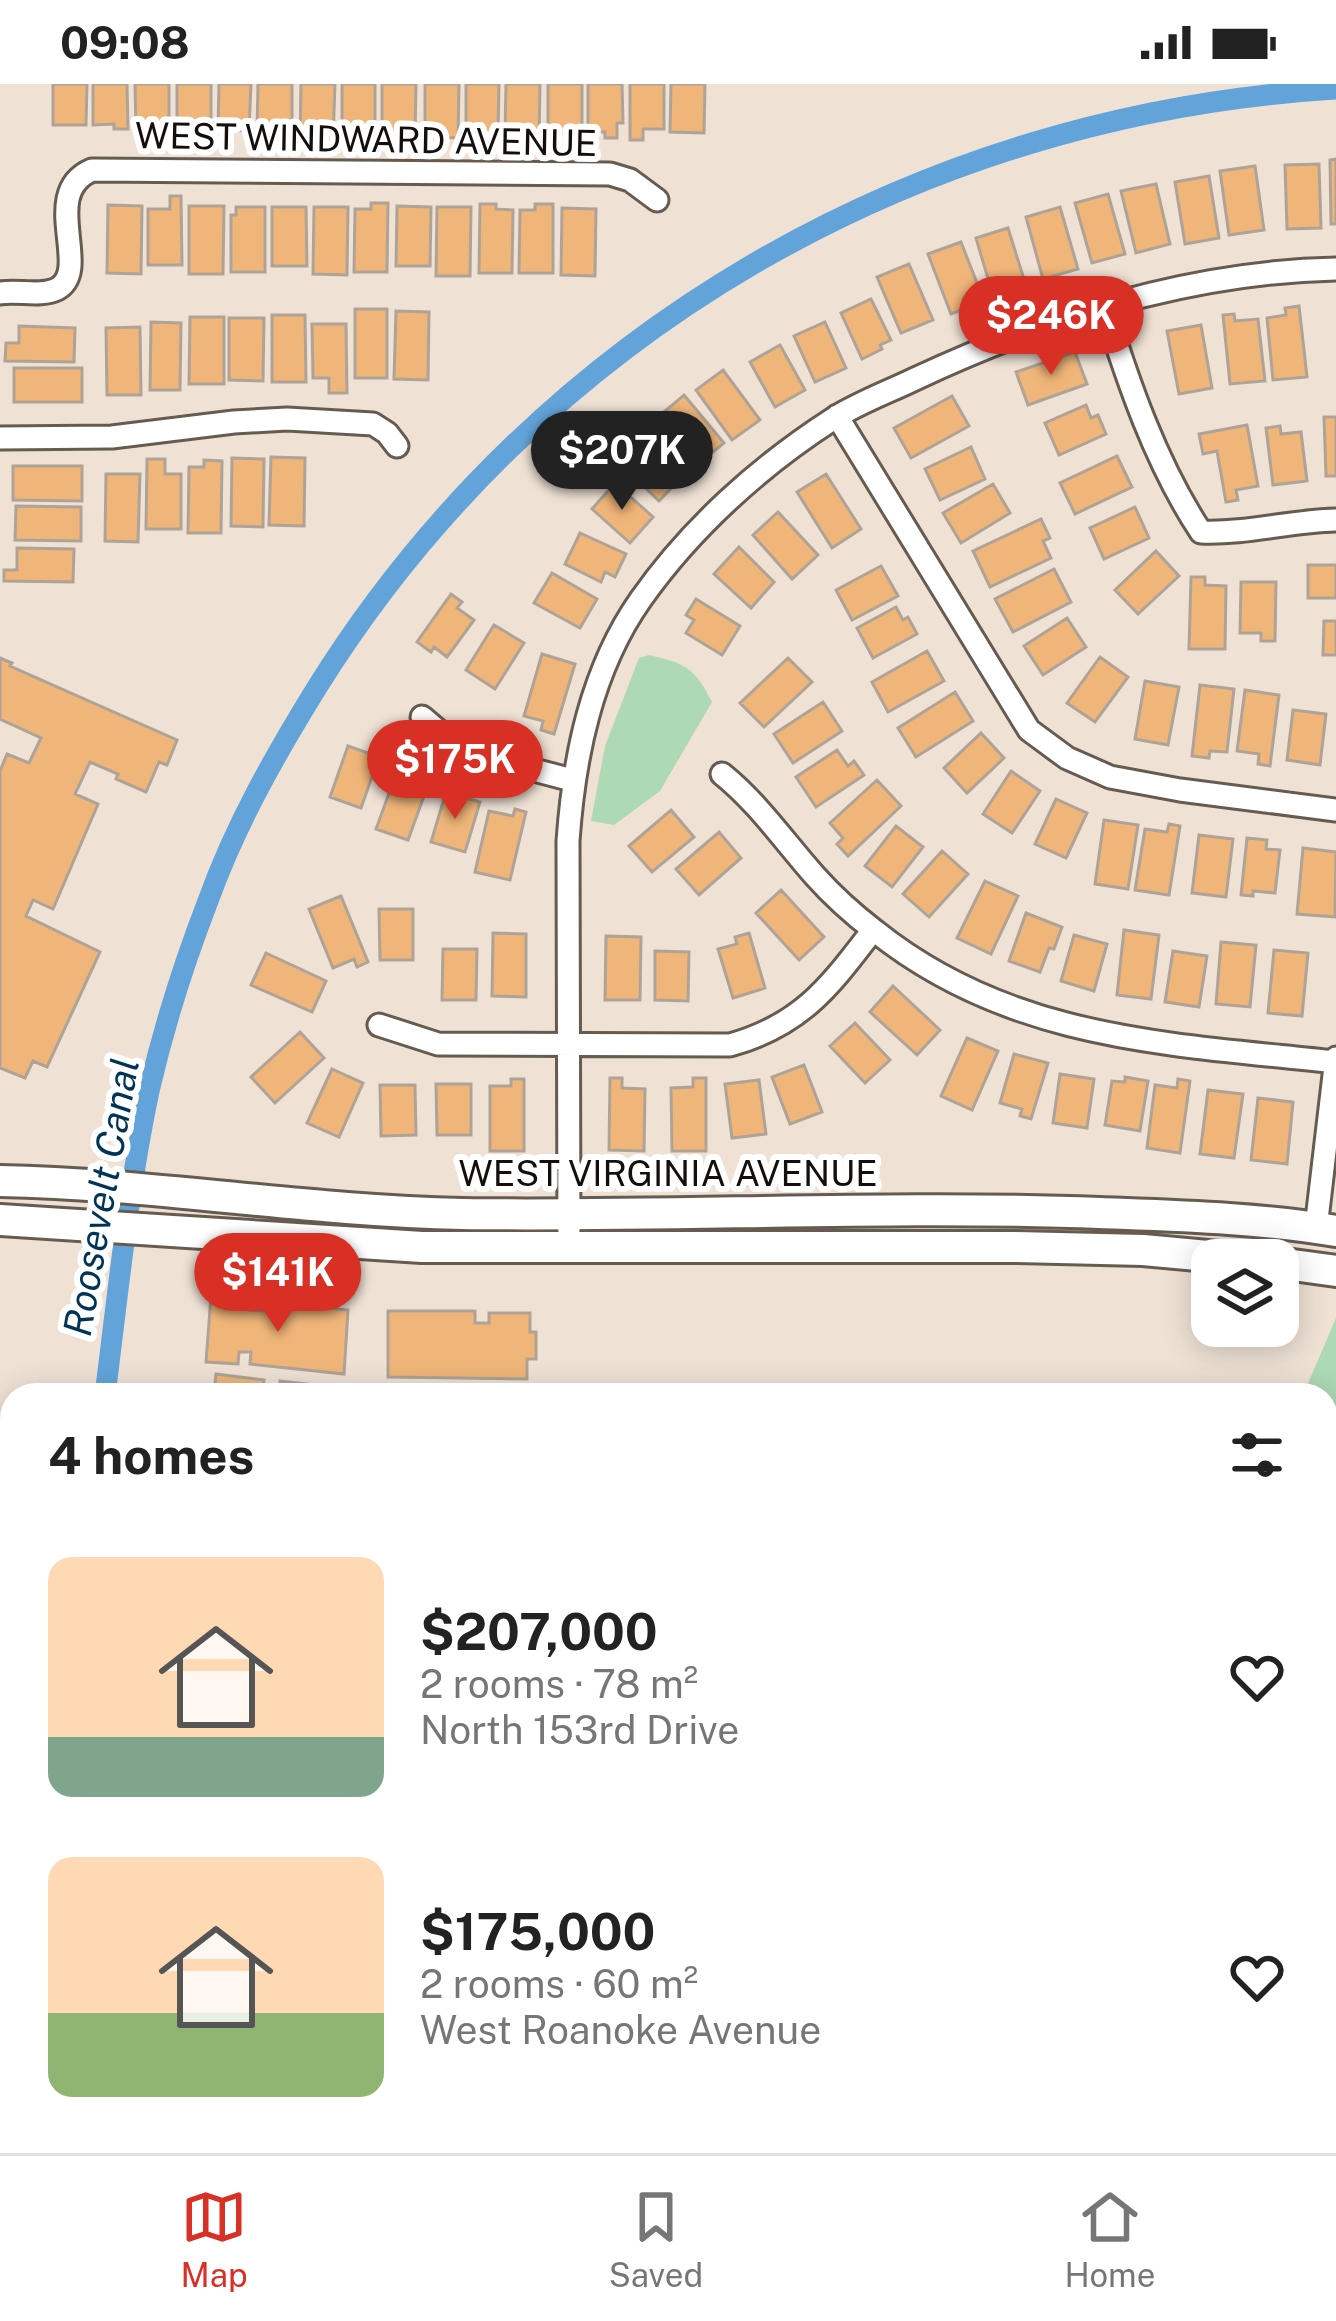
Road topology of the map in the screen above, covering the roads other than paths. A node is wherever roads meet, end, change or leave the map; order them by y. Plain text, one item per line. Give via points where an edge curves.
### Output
1 (657, 200) dead end
2 (1336, 268) edge
3 (0, 293) edge
4 (1104, 305) junction
5 (837, 416) junction
6 (0, 438) edge
7 (397, 446) dead end
8 (1336, 520) edge
9 (422, 717) dead end
10 (722, 774) dead end
11 (572, 780) junction
12 (1336, 810) edge
13 (873, 930) junction
14 (379, 1024) dead end
15 (568, 1046) junction
16 (1336, 1060) edge
17 (0, 1180) edge
18 (569, 1214) junction
19 (0, 1220) edge
20 (1326, 1230) edge
21 (569, 1249) junction
22 (1191, 1254) edge
23 (1299, 1266) edge
24 (1336, 1271) edge

1 - 3 street, WEST WINDWARD AVENUE via 610,174 92,170 67,199 67,280 45,292
2 - 4 street via 1221,279
4 - 5 street via 1007,338
4 - 8 street via 1142,414 1201,532
5 - 11 street via 729,500 639,602 590,705
5 - 12 street via 1029,730 1110,777
6 - 7 street via 310,420 374,424
9 - 11 street via 462,751
10 - 13 street
11 - 15 street
13 - 15 street via 827,991 760,1036 730,1045
13 - 16 street via 980,996 1036,1018 1118,1037
14 - 15 street via 438,1044
15 - 18 street
16 - 20 street
17 - 18 main road, WEST VIRGINIA AVENUE via 393,1212
18 - 20 main road, WEST VIRGINIA AVENUE via 1018,1210
18 - 21 street
19 - 21 main road, WEST VIRGINIA AVENUE
21 - 22 main road, WEST VIRGINIA AVENUE
23 - 24 main road

